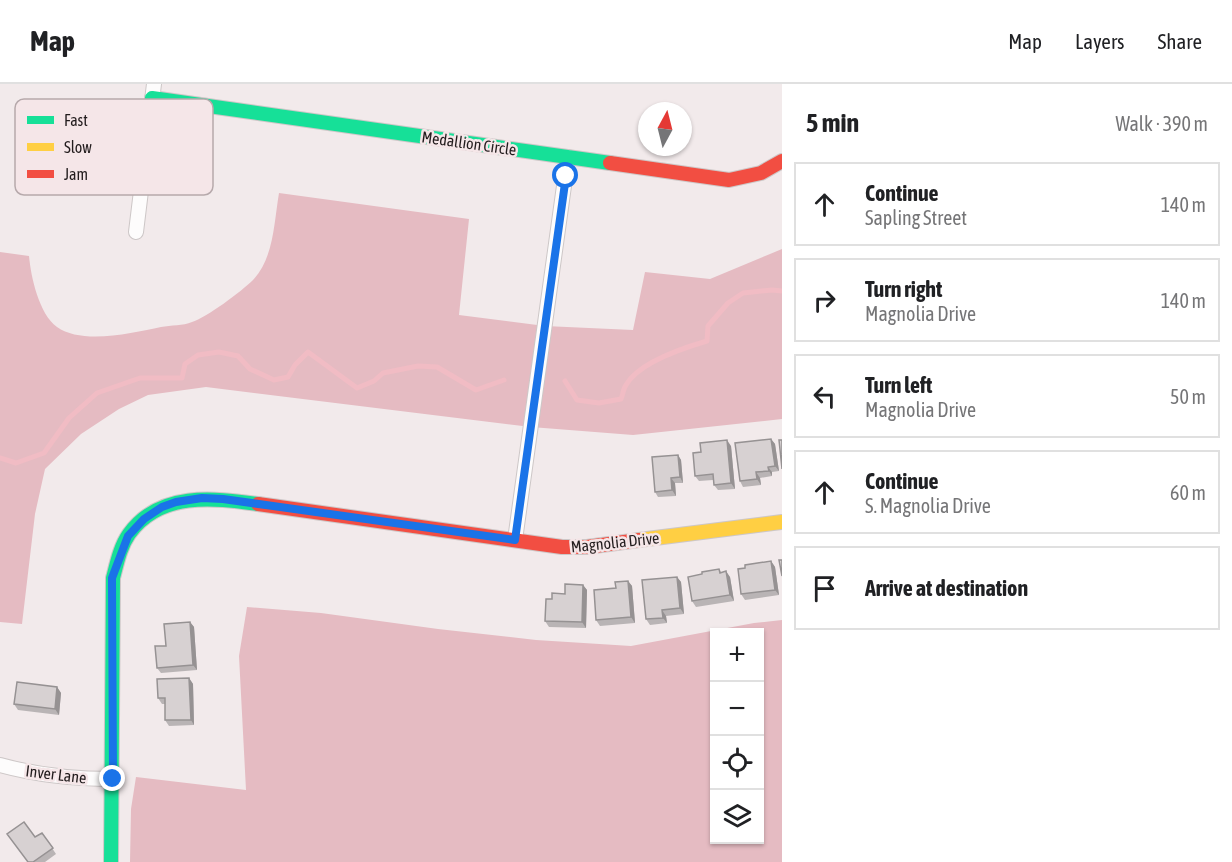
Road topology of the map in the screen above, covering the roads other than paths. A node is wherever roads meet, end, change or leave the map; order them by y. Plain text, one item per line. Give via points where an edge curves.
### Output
1 (153, 91) edge
2 (203, 99) edge
3 (213, 101) edge
4 (568, 157) junction
5 (782, 161) edge
6 (140, 195) edge
7 (136, 232) dead end
8 (782, 522) edge
9 (515, 540) junction
10 (0, 765) edge
11 (113, 779) junction
12 (111, 862) edge

1 - 2 street, Medallion Circle
3 - 4 street, Medallion Circle
4 - 5 street, Medallion Circle via 729,180 761,174
4 - 9 street
6 - 7 street
8 - 9 street, Magnolia Drive via 587,547
9 - 11 street, Magnolia Drive via 223,499 202,498 162,507 128,536 112,578
10 - 11 street, Inver Lane via 85,779
11 - 12 street, Magnolia Drive

